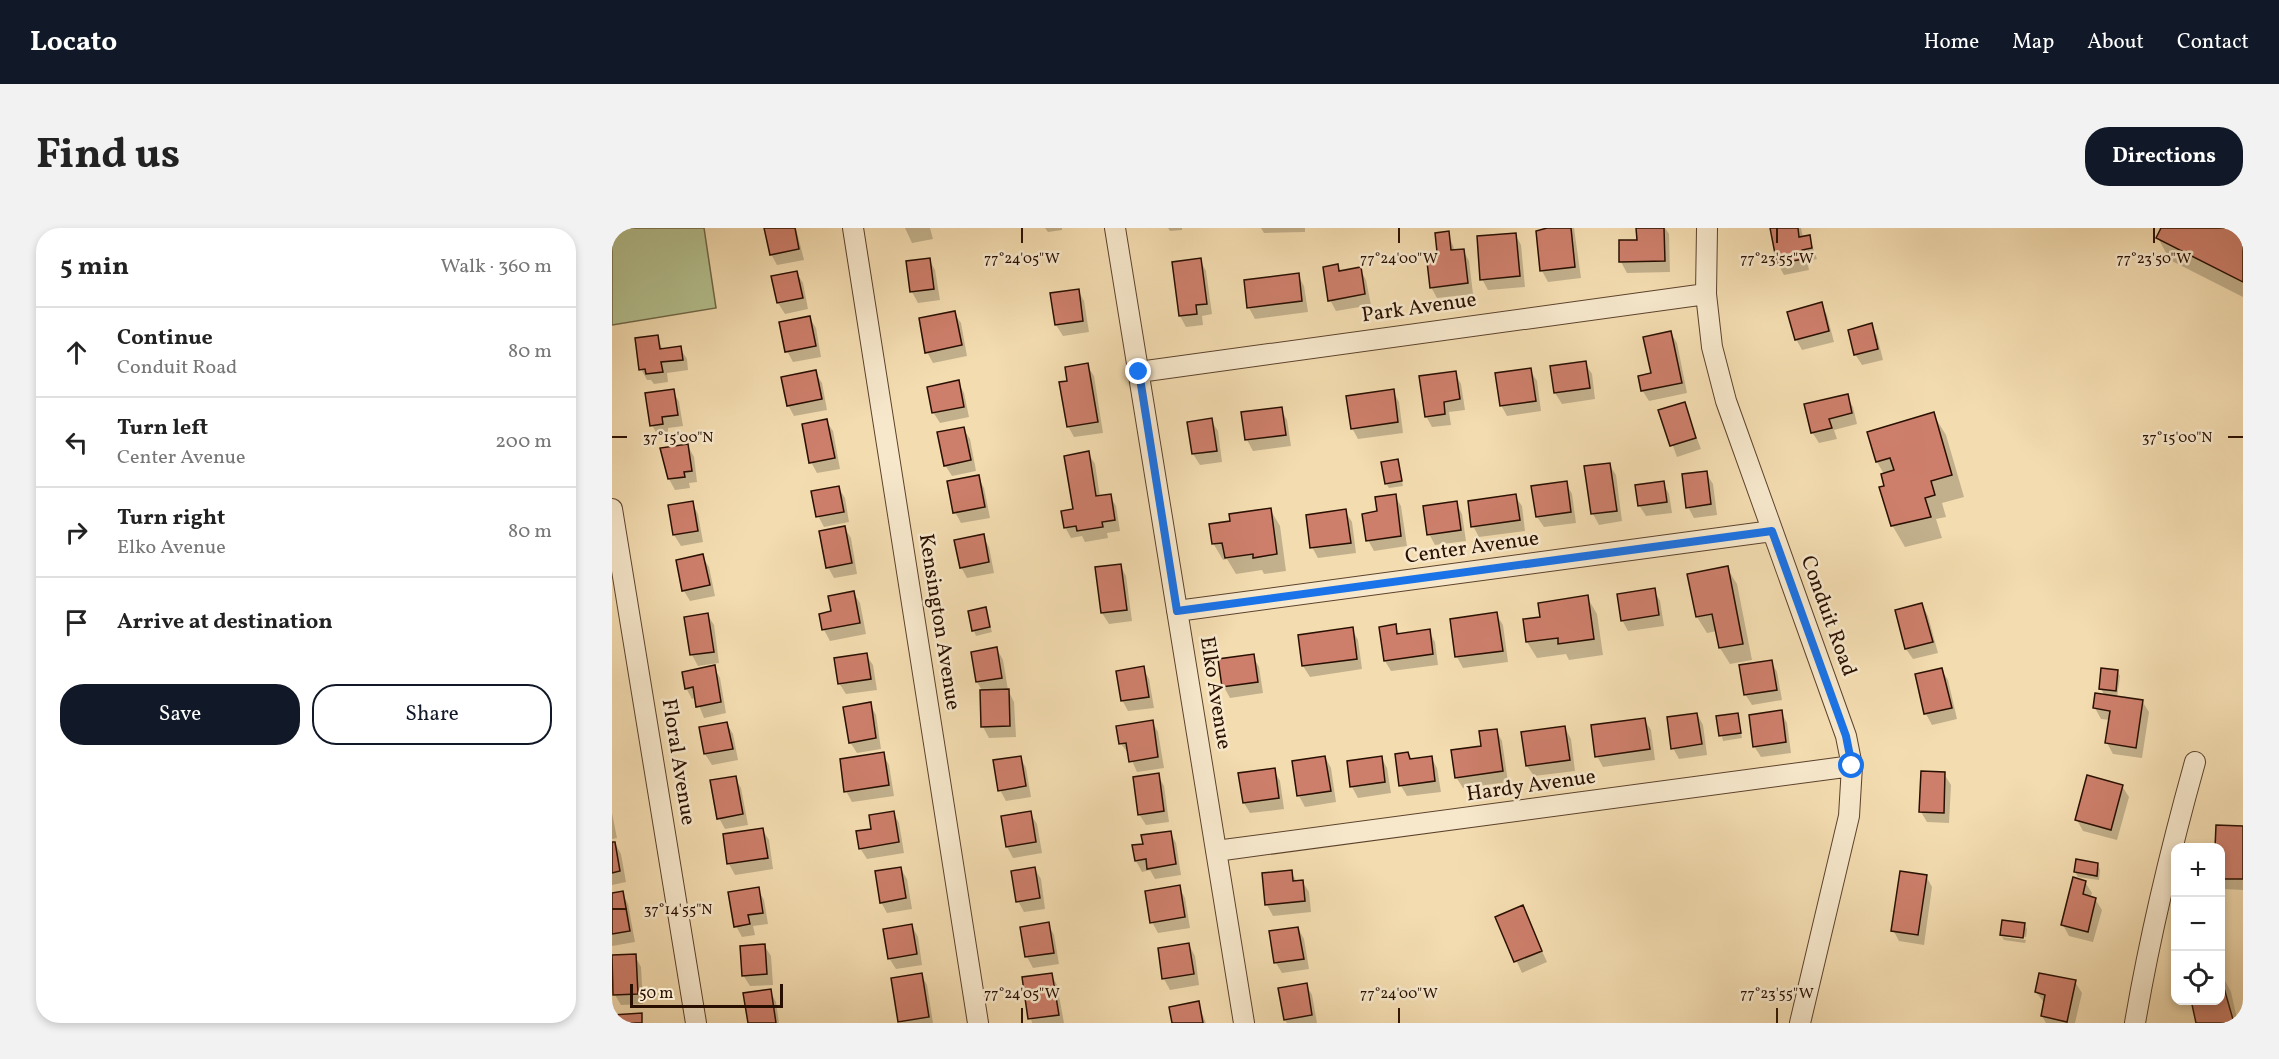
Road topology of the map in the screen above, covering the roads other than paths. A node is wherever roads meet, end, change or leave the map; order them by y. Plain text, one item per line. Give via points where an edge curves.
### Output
1 (853, 228) edge
2 (1115, 228) edge
3 (1707, 228) edge
4 (1706, 294) junction
5 (1139, 372) junction
6 (612, 509) edge
7 (1772, 531) junction
8 (1177, 611) junction
9 (2195, 762) dead end
10 (1852, 766) junction
11 (1216, 851) junction
12 (696, 1023) edge
13 (978, 1023) edge
14 (1244, 1023) edge
15 (1800, 1023) edge
16 (2135, 1023) edge

1 - 13 street, Kensington Avenue
2 - 5 street, Elko Avenue
3 - 4 street, Conduit Road
4 - 5 street, Park Avenue
4 - 7 street, Conduit Road via 1712,346 1726,401
5 - 8 street, Elko Avenue
6 - 12 street, Floral Avenue
7 - 8 street, Center Avenue
7 - 10 street, Conduit Road via 1846,736
8 - 11 street, Elko Avenue
9 - 16 street via 2157,909
10 - 11 street, Hardy Avenue
10 - 15 street, Conduit Road via 1849,816
11 - 14 street, Elko Avenue

